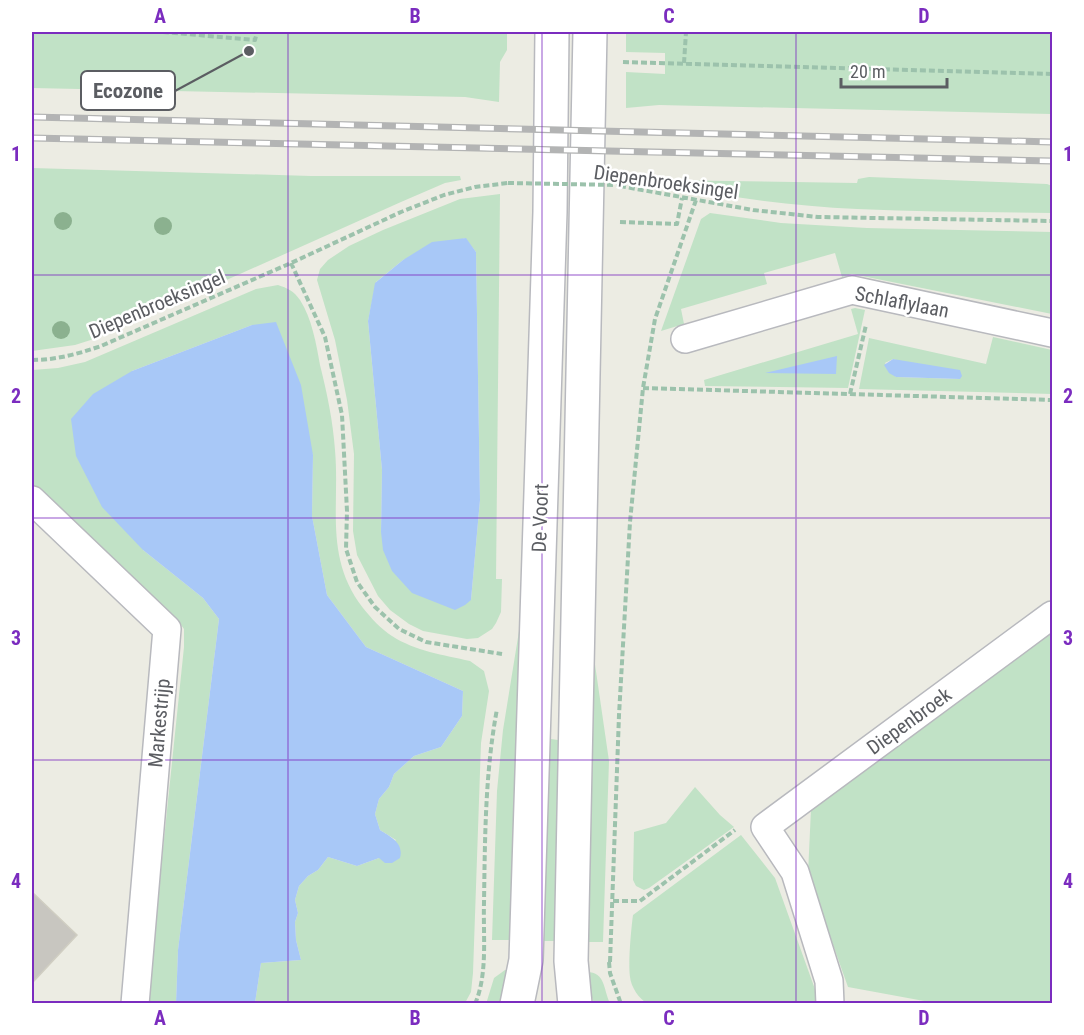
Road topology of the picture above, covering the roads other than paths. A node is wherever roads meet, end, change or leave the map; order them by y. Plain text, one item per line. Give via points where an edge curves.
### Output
1 (552, 32) edge
2 (591, 32) edge
3 (1053, 333) edge
4 (685, 339) dead end
5 (32, 500) edge
6 (1053, 615) edge
7 (135, 1004) edge
8 (517, 1004) edge
9 (575, 1004) edge
10 (830, 1004) edge

1 - 8 street, De Voort via 550,212 526,960
2 - 9 street, De Voort via 571,949
3 - 4 street, Schlaflylaan via 852,290
5 - 7 street, Markestrijp via 167,629
6 - 10 street, Diepenbroek via 765,827 795,872 829,981

